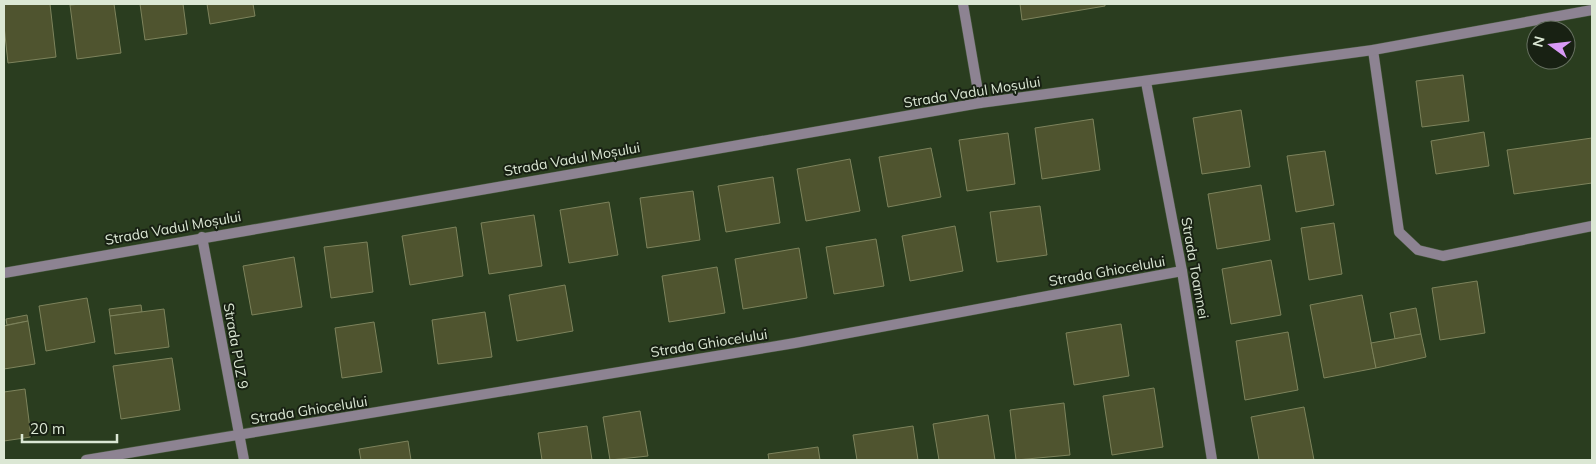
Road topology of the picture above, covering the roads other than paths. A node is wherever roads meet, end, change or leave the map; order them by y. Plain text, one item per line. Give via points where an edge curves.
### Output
1 (962, 4) edge
2 (1592, 10) edge
3 (1373, 50) junction
4 (1146, 82) junction
5 (980, 103) junction
6 (1592, 226) edge
7 (202, 237) junction
8 (1182, 271) junction
9 (4, 273) edge
10 (239, 436) junction
11 (86, 460) edge
12 (244, 460) edge
13 (1212, 460) edge

1 - 5 street
2 - 3 street, Strada Vadul Moșului
3 - 4 street, Strada Vadul Moșului
3 - 6 street via 1399,232 1418,250 1443,256
4 - 5 street, Strada Vadul Moșului
4 - 8 street, Strada Toamnei
5 - 7 street, Strada Vadul Moșului
7 - 9 street, Strada Vadul Moșului
7 - 10 street, Strada PUZ 9
8 - 10 street, Strada Ghiocelului via 795,343
8 - 13 street, Strada Toamnei
10 - 11 street, Strada Ghiocelului
10 - 12 street, Strada PUZ 9

